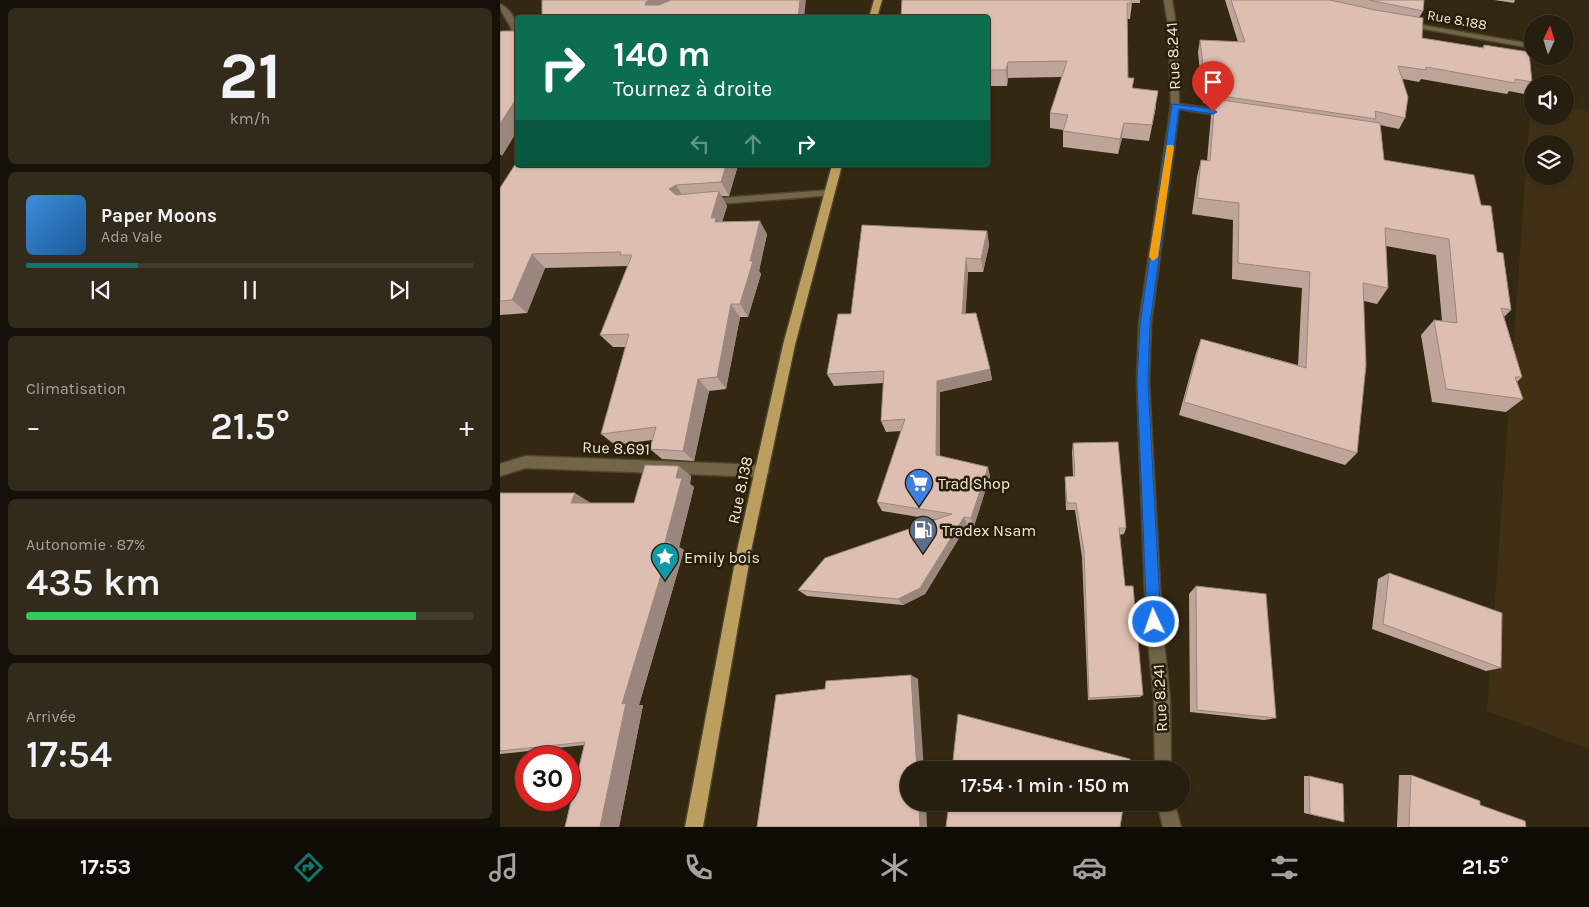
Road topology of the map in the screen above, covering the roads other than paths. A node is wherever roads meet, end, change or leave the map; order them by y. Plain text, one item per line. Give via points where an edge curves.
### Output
1 (878, 0) edge
2 (1168, 0) edge
3 (500, 6) edge
4 (874, 15) edge
5 (1397, 22) edge
6 (515, 27) edge
7 (515, 37) edge
8 (1524, 45) edge
9 (500, 51) edge
10 (1175, 106) junction
11 (1234, 115) edge
12 (836, 167) edge
13 (830, 193) junction
14 (694, 204) edge
15 (500, 470) edge
16 (762, 471) junction
17 (1163, 761) edge
18 (1168, 811) edge
19 (694, 827) edge
20 (1172, 827) edge

1 - 4 main road
2 - 10 street, Rue 8.241 via 1174,30
3 - 6 street
5 - 8 street, Rue 8.188
7 - 9 street
10 - 11 street
10 - 17 street, Rue 8.241 via 1145,324 1143,382
12 - 13 main road, Rue 8.138
13 - 14 street
13 - 16 main road, Rue 8.138 via 790,345
15 - 16 street, Rue 8.691 via 526,462
16 - 19 main road, Rue 8.138 via 745,546
18 - 20 street

